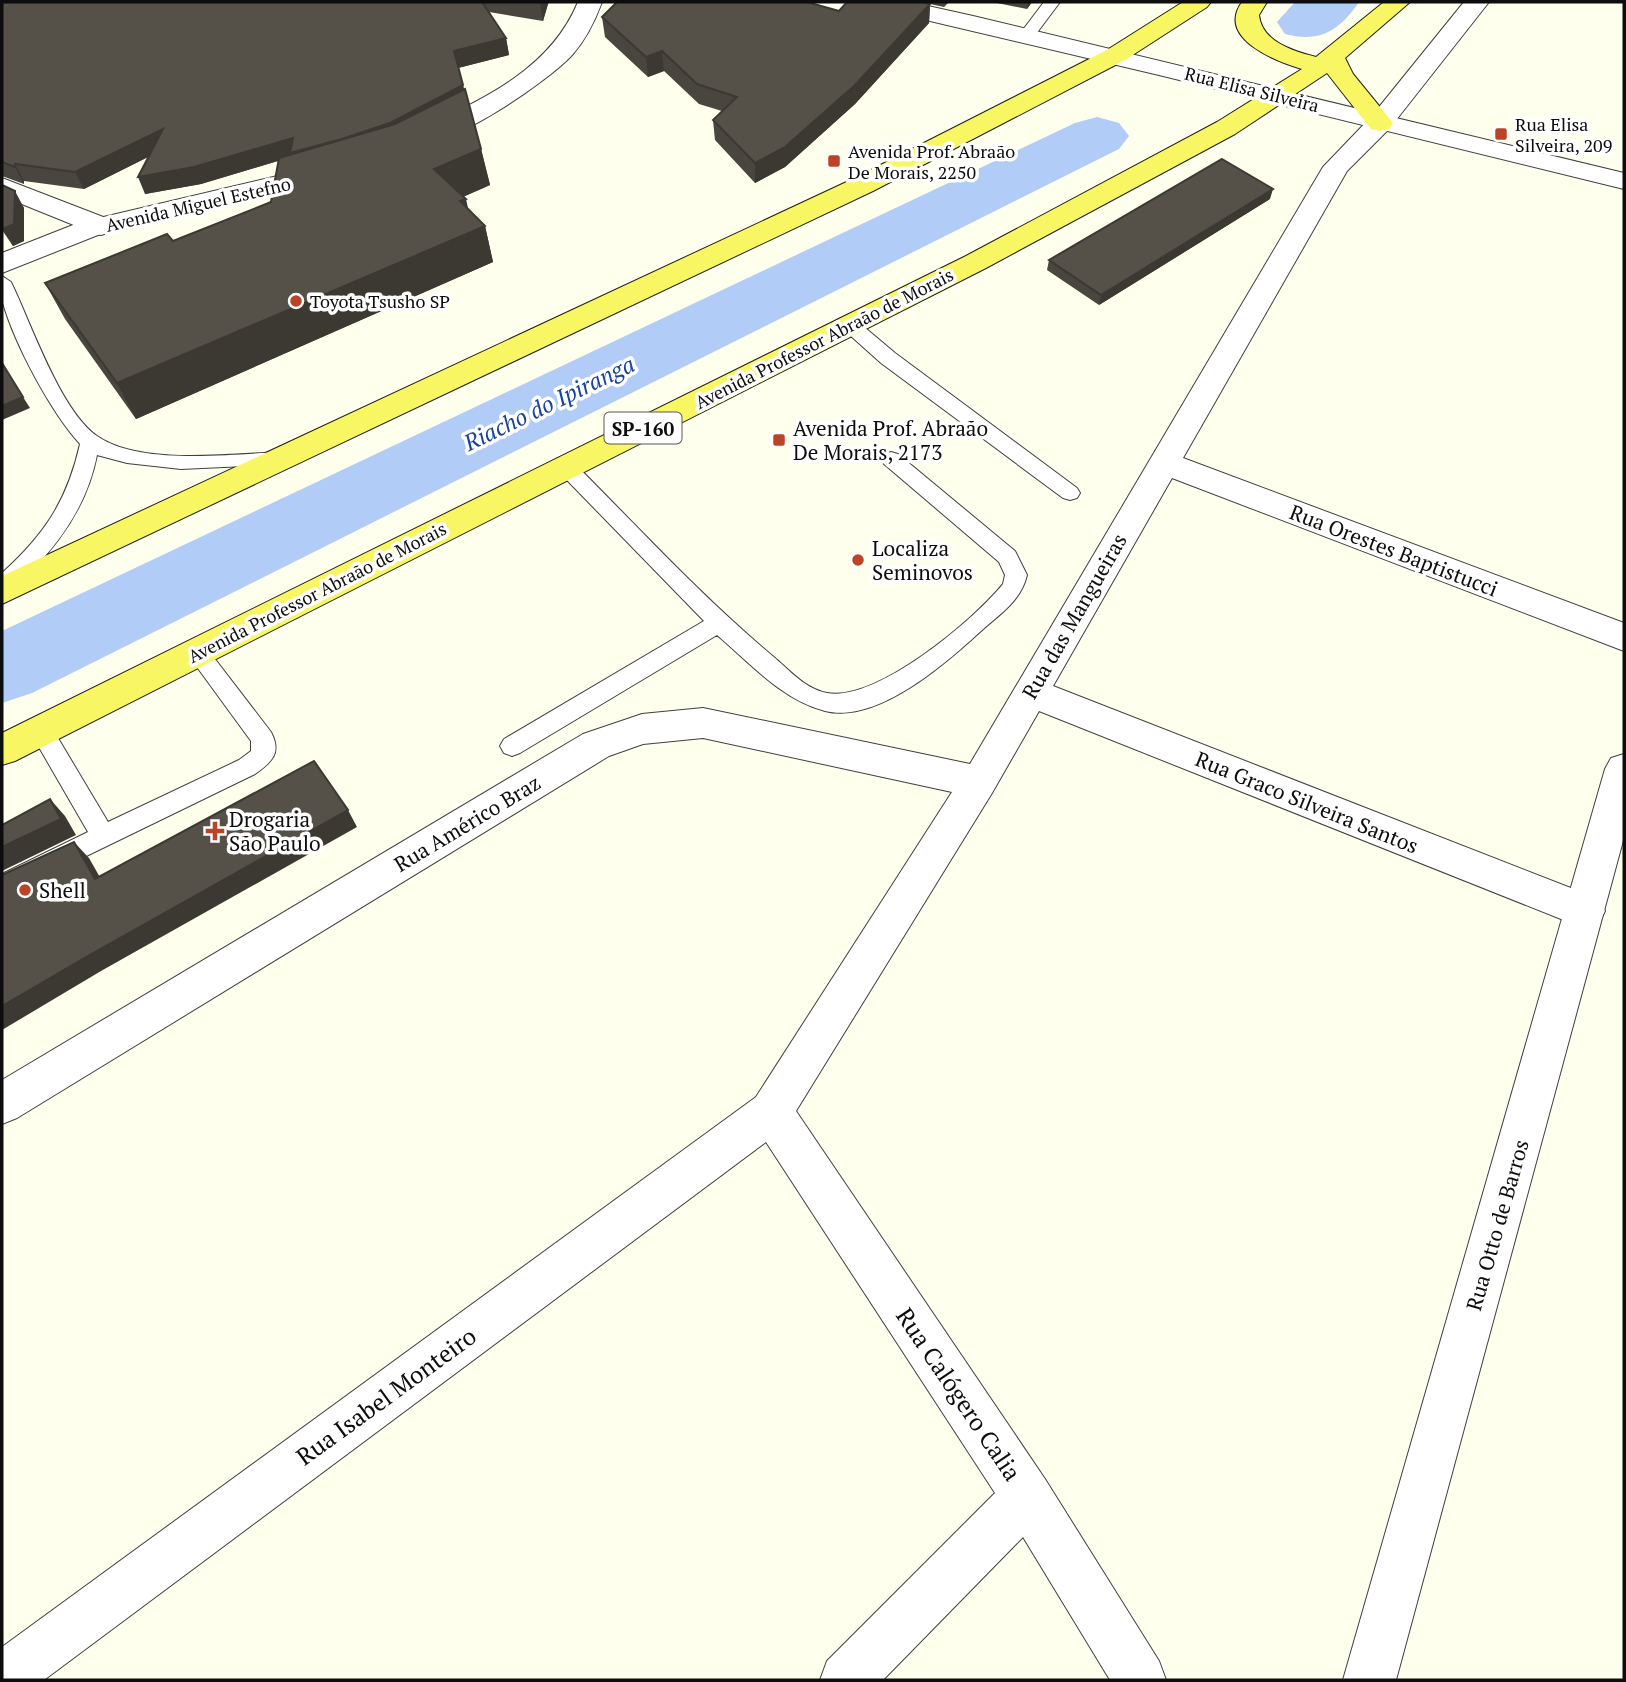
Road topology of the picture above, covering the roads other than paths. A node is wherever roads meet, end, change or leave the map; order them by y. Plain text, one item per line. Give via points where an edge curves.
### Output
1 (590, 2) edge
2 (879, 2) edge
3 (1052, 2) edge
4 (1199, 2) edge
5 (1255, 2) edge
6 (1398, 2) edge
7 (1477, 2) edge
8 (1027, 35) junction
9 (1116, 55) junction
10 (1326, 61) junction
11 (1278, 95) junction
12 (1380, 123) junction
13 (408, 145) edge
14 (345, 166) edge
15 (1624, 181) edge
16 (2, 186) edge
17 (101, 226) junction
18 (2, 264) edge
19 (2, 282) edge
20 (850, 325) junction
21 (90, 442) junction
22 (282, 458) junction
23 (891, 458) dead end
24 (1164, 463) junction
25 (566, 467) junction
26 (1070, 494) dead end
27 (2, 588) edge
28 (719, 624) junction
29 (1624, 637) edge
30 (197, 652) junction
31 (1029, 692) junction
32 (41, 730) junction
33 (512, 746) dead end
34 (2, 750) edge
35 (1624, 769) edge
36 (979, 782) junction
37 (103, 836) junction
38 (2, 887) edge
39 (1585, 912) junction
40 (2, 1103) edge
41 (771, 1112) junction
42 (1027, 1497) junction
43 (2, 1679) edge
44 (846, 1680) edge
45 (1140, 1680) edge
46 (1368, 1680) edge

1 - 13 street via 577,35 549,65 511,91
2 - 8 street, Rua Elisa Silveira
3 - 8 lane
4 - 9 main road
5 - 10 main road via 1247,15 1250,30 1260,41 1291,58
6 - 10 main road, Avenida Professor Abraão de Morais / SP-160
7 - 12 street
8 - 9 street, Rua Elisa Silveira
9 - 11 street, Rua Elisa Silveira
9 - 22 main road via 863,185
10 - 11 main road, Avenida Professor Abraão de Morais / SP-160
10 - 12 main road
11 - 12 street, Rua Elisa Silveira
11 - 20 main road, Avenida Professor Abraão de Morais / SP-160 via 1226,128
12 - 15 street, Rua Elisa Silveira
12 - 24 street, Rua das Mangueiras via 1336,167
14 - 17 street, Avenida Miguel Estefno
16 - 17 street
17 - 18 street, Avenida Miguel Estefno
19 - 21 lane via 61,407
20 - 25 main road, Avenida Professor Abraão de Morais / SP-160
20 - 26 lane
21 - 22 lane via 118,454 172,462
21 - 27 lane via 85,470 64,519 41,552
22 - 27 main road
23 - 28 lane via 1007,557 1016,575 1005,597 900,686 851,702 827,703 801,693
24 - 29 street, Rua Orestes Baptistucci
24 - 31 street, Rua das Mangueiras
25 - 28 lane
25 - 30 main road, Avenida Professor Abraão de Morais / SP-160
28 - 33 lane
30 - 32 main road, Avenida Professor Abraão de Morais / SP-160
30 - 37 lane via 263,739 263,756
31 - 36 street, Rua das Mangueiras
31 - 39 street, Rua Graco Silveira Santos
32 - 34 main road, Avenida Professor Abraão de Morais / SP-160
32 - 37 lane
35 - 39 street, Rua Otto de Barros
36 - 40 street, Rua Américo Braz via 703,723 642,729 596,745
36 - 41 street, Rua das Mangueiras
37 - 38 lane
39 - 46 street, Rua Otto de Barros
41 - 42 street, Rua Calógero Calia
41 - 43 street, Rua Isabel Monteiro
42 - 44 street
42 - 45 street, Rua Calógero Calia

